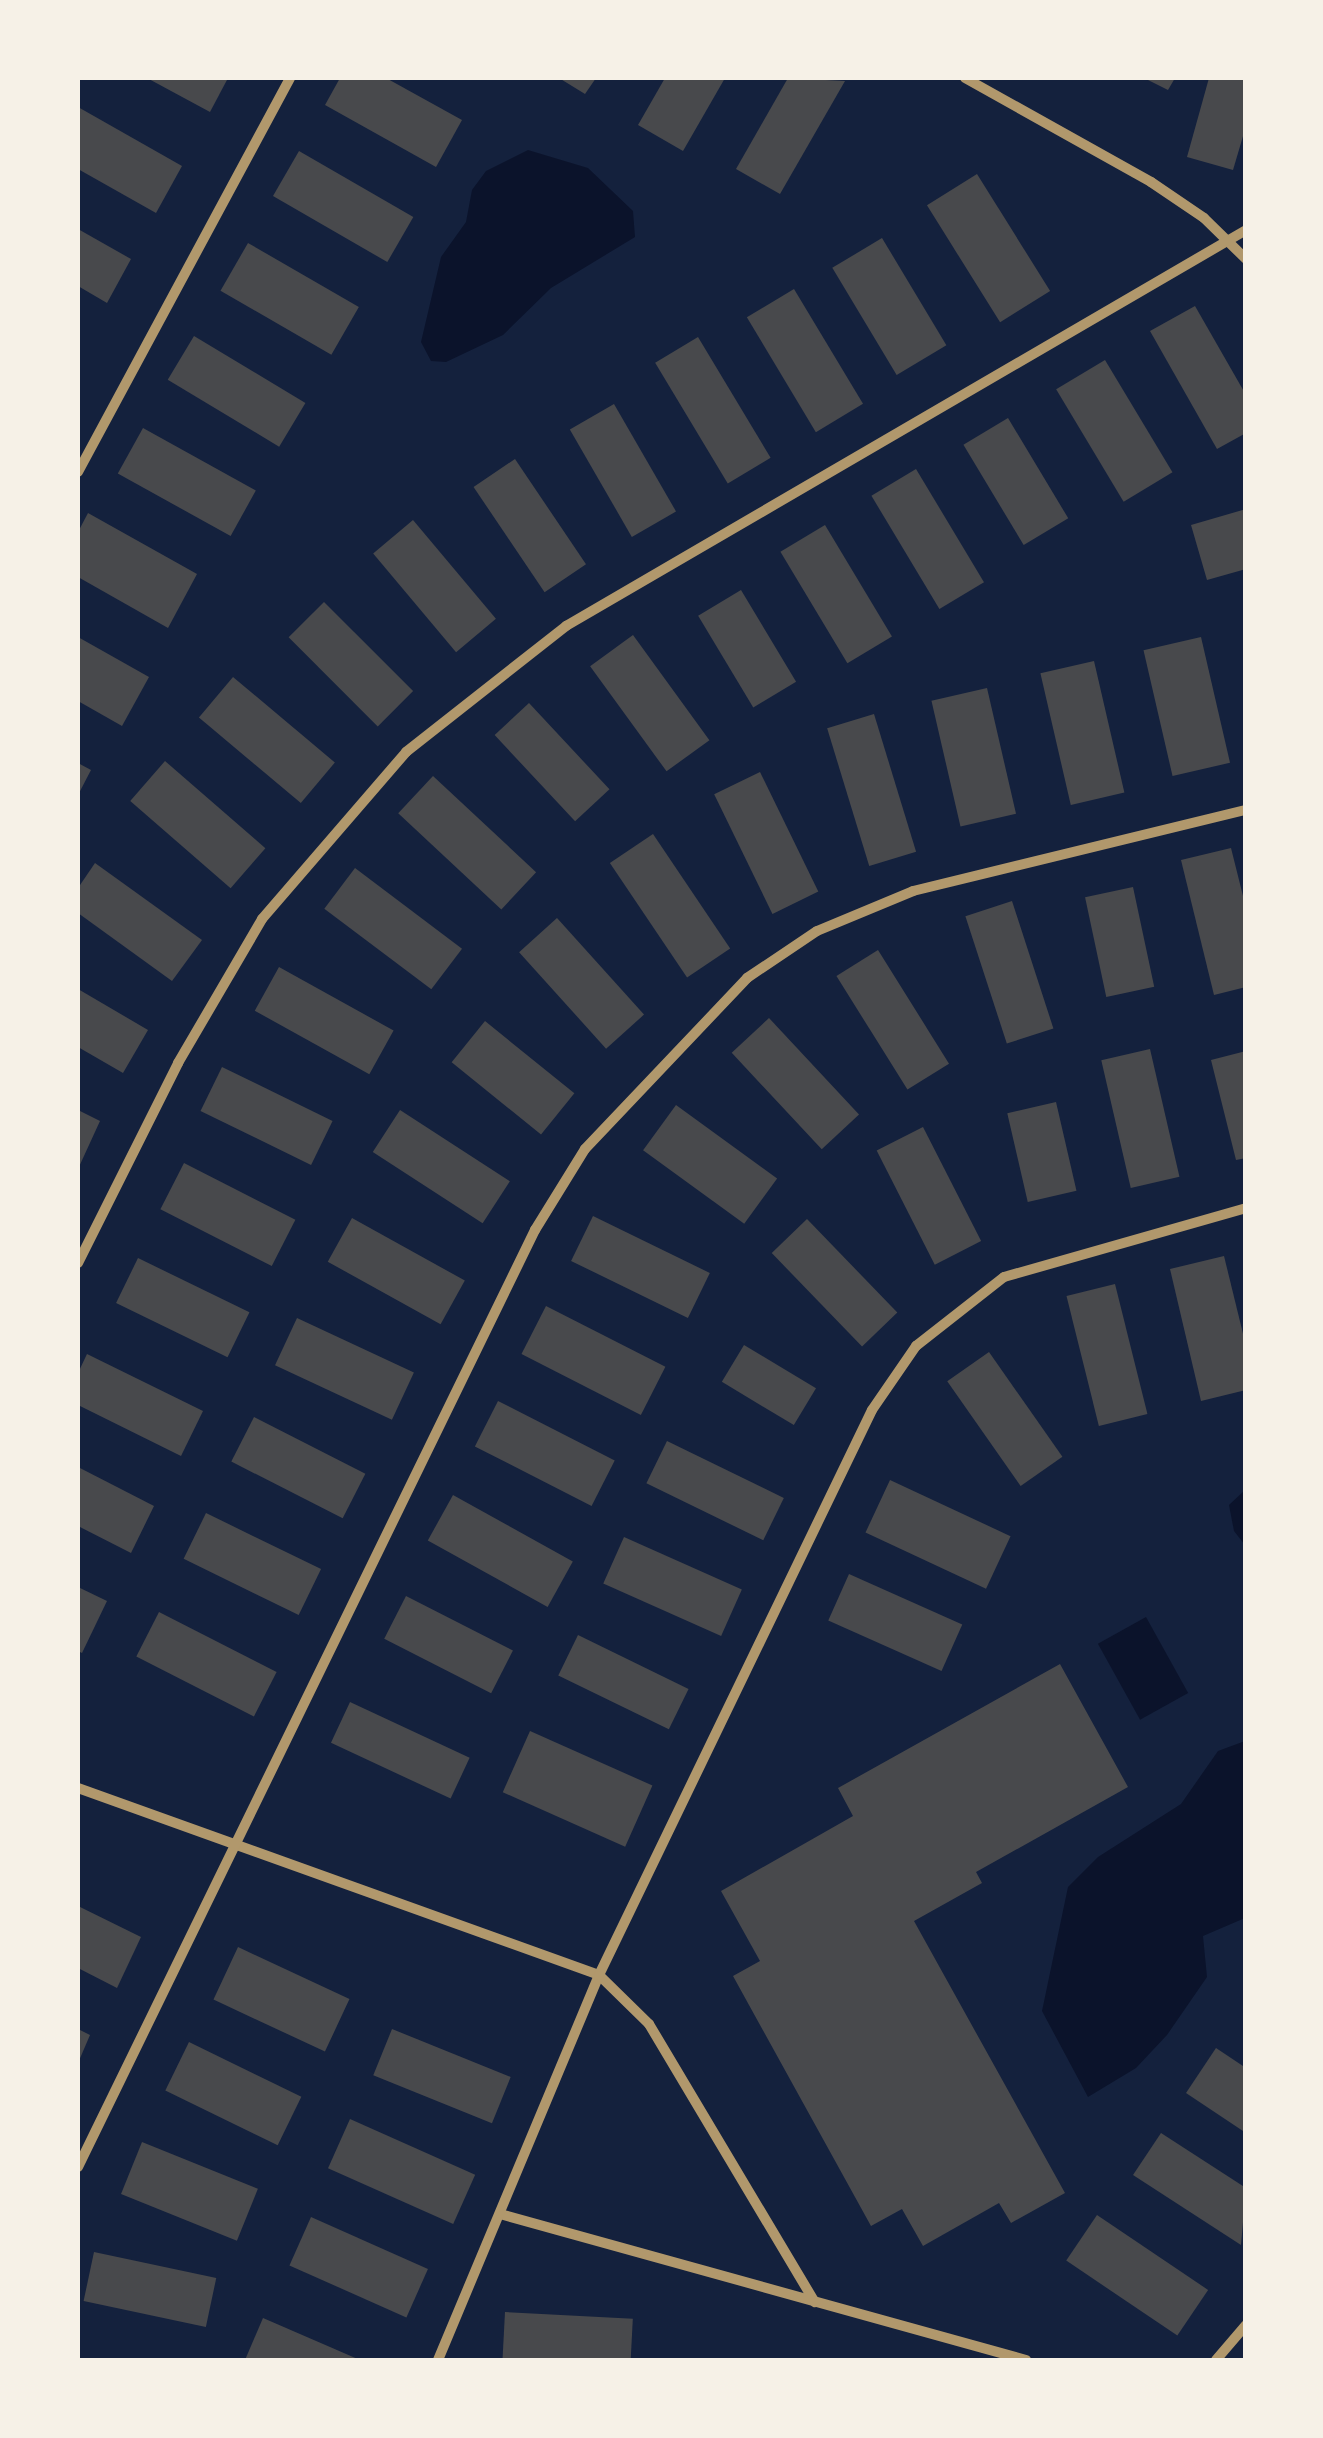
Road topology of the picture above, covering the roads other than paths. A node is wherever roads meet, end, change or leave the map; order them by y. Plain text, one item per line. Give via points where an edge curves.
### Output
1 (290, 78) edge
2 (965, 78) edge
3 (1246, 230) edge
4 (1228, 241) junction
5 (1246, 259) edge
6 (78, 472) edge
7 (1246, 810) edge
8 (1246, 1208) edge
9 (78, 1263) edge
10 (78, 1788) edge
11 (234, 1844) junction
12 (599, 1976) junction
13 (78, 2167) edge
14 (500, 2214) junction
15 (814, 2302) junction
16 (1246, 2325) edge
17 (438, 2360) edge
18 (1026, 2360) edge
19 (1216, 2360) edge

1 - 6 street
2 - 4 street via 1151,182
3 - 4 street
4 - 5 street
4 - 9 street via 566,626 406,752 262,919 178,1063
7 - 11 street via 912,891 817,931 746,978 647,1079 585,1149 534,1230
8 - 12 street via 1004,1277 916,1346 872,1410
10 - 11 street
11 - 12 street
11 - 13 street
12 - 14 street
12 - 15 street via 648,2024
14 - 15 street
14 - 17 street
15 - 18 street
16 - 19 street

